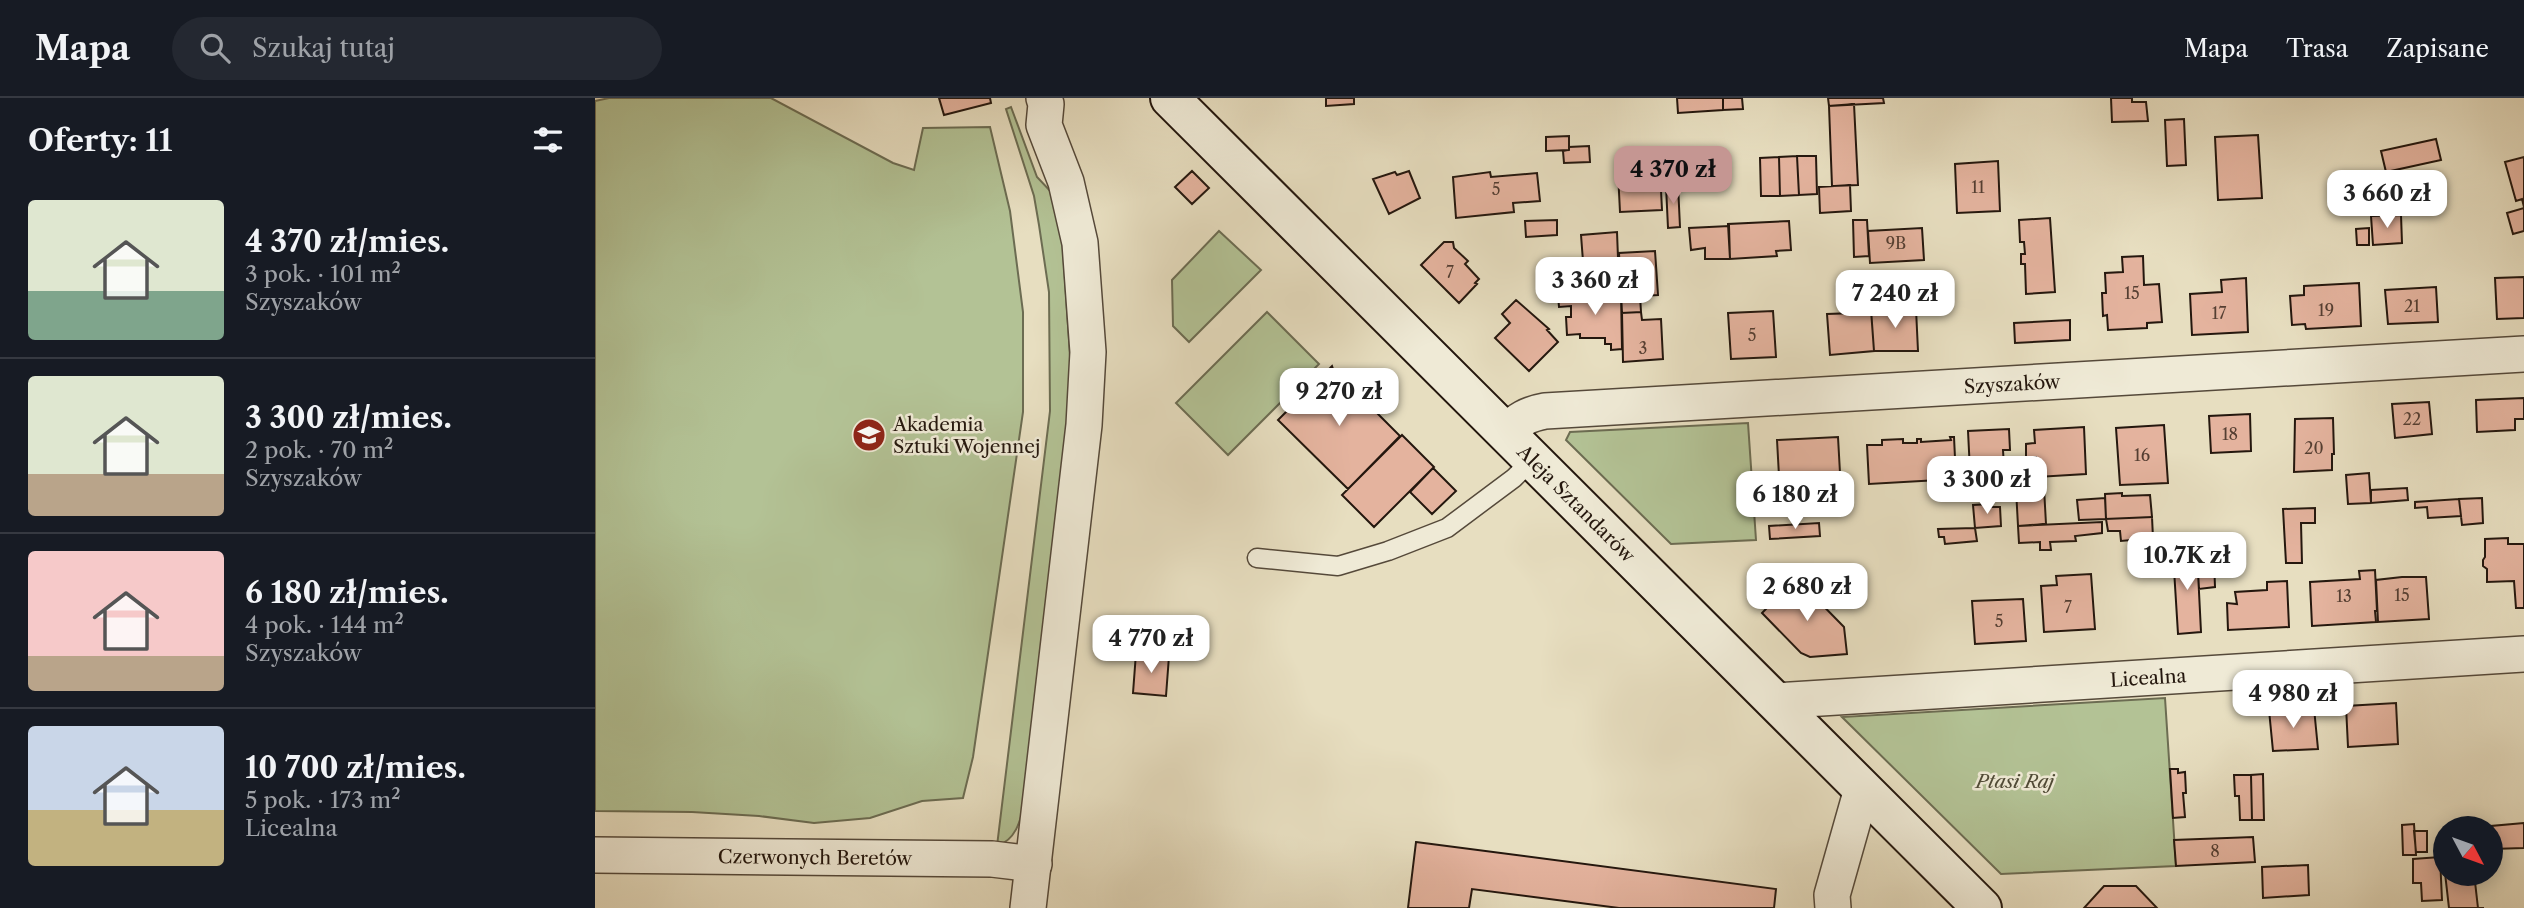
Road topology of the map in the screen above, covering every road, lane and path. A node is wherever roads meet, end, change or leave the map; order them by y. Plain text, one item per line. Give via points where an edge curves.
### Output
1 (1020, 98) edge
2 (1170, 98) edge
3 (1044, 111) edge
4 (2524, 354) edge
5 (1506, 432) junction
6 (1533, 459) junction
7 (1257, 558) dead end
8 (2524, 654) edge
9 (1773, 701) junction
10 (1862, 789) junction
11 (595, 855) edge
12 (1034, 864) junction
13 (1028, 908) edge
14 (1833, 908) edge
15 (1982, 908) edge

1 - 3 street via 1028,112
2 - 5 street, Aleja Sztandarów
3 - 12 street via 1080,243 1088,352 1084,425
4 - 5 street, Szyszaków via 1545,411 1531,413
5 - 6 street, Aleja Sztandarów
6 - 7 lane via 1447,528 1388,551 1338,566
6 - 9 street, Aleja Sztandarów
8 - 9 street, Licealna
9 - 10 street, Aleja Sztandarów
10 - 14 street via 1832,895
10 - 15 street, Aleja Sztandarów
11 - 12 street, Czerwonych Beretów via 992,859
12 - 13 street

